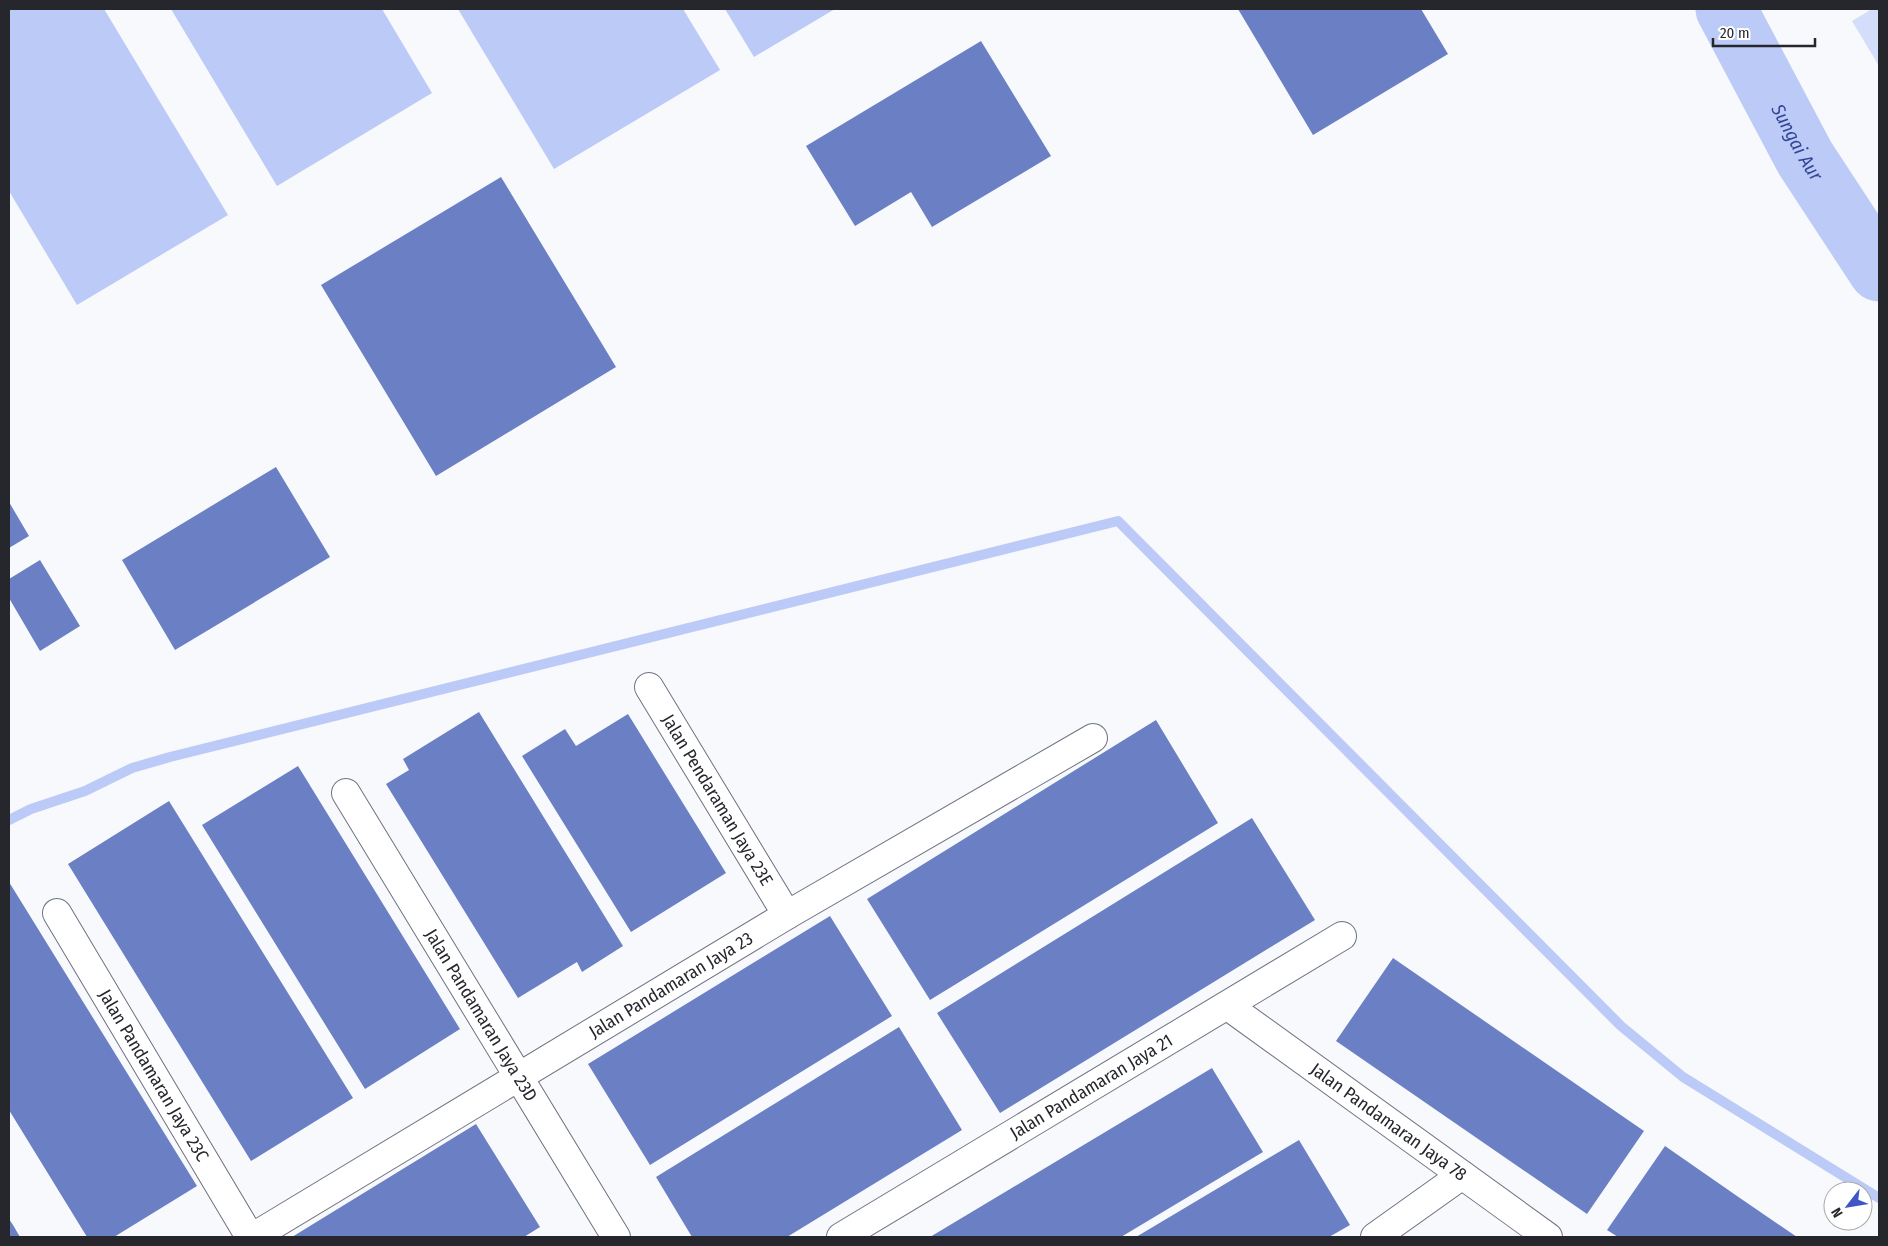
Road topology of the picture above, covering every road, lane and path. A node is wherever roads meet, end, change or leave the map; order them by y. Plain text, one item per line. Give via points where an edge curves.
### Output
1 (649, 687) dead end
2 (1093, 738) dead end
3 (346, 793) dead end
4 (58, 913) dead end
5 (788, 914) junction
6 (1342, 936) dead end
7 (1228, 1006) junction
8 (519, 1079) junction
9 (1462, 1175) junction
10 (856, 1233) edge
11 (252, 1237) edge
12 (616, 1237) edge
13 (1375, 1237) edge
14 (1548, 1237) edge

1 - 5 street, Jalan Pendaraman Jaya 23E
2 - 5 street, Jalan Pandamaran Jaya 23
3 - 8 street, Jalan Pandamaran Jaya 23D
4 - 11 street, Jalan Pandamaran Jaya 23C
5 - 8 street, Jalan Pandamaran Jaya 23
6 - 7 street, Jalan Pandamaran Jaya 21
7 - 9 street, Jalan Pandamaran Jaya 78
7 - 10 street, Jalan Pandamaran Jaya 21
8 - 11 street, Jalan Pandamaran Jaya 23
8 - 12 street, Jalan Pandamaran Jaya 23D
9 - 13 street
9 - 14 street, Jalan Pandamaran Jaya 78

